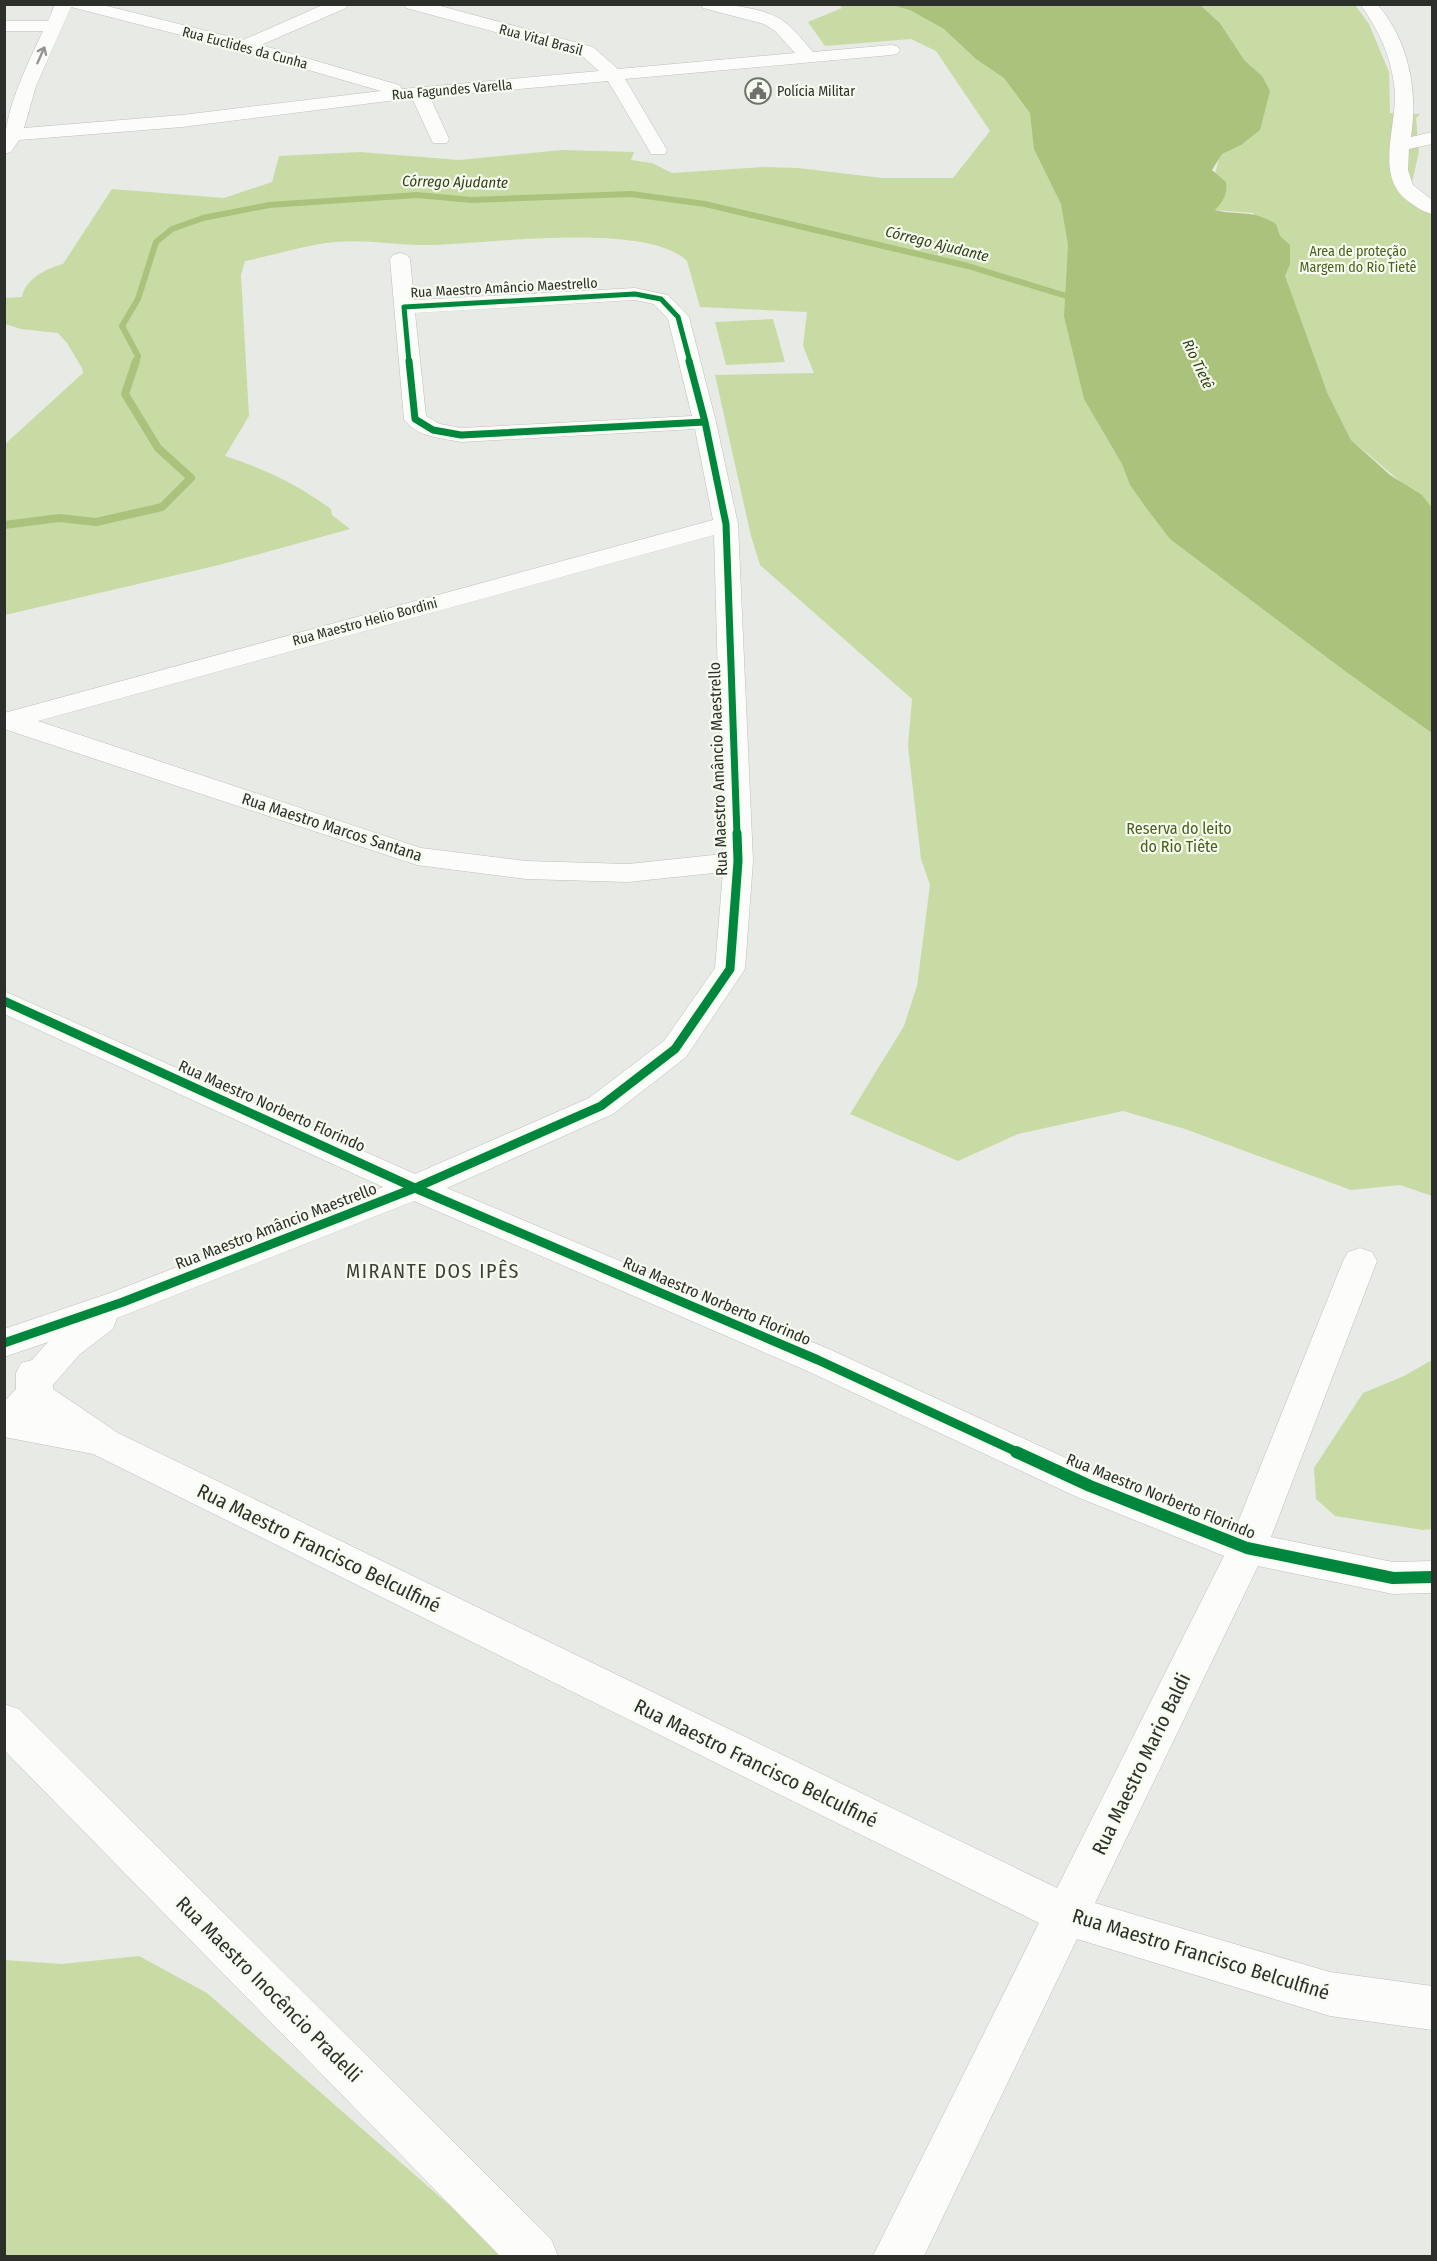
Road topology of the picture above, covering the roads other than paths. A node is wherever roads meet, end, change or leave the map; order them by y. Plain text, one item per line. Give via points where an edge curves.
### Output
1 (64, 4) edge
2 (77, 4) edge
3 (340, 4) edge
4 (412, 4) edge
5 (709, 4) edge
6 (1368, 4) edge
7 (4, 26) edge
8 (54, 26) junction
9 (245, 46) junction
10 (891, 50) dead end
11 (809, 58) junction
12 (614, 75) junction
13 (4, 86) edge
14 (27, 86) junction
15 (416, 93) junction
16 (1432, 138) edge
17 (440, 139) dead end
18 (9, 142) edge
19 (1401, 145) junction
20 (658, 150) dead end
21 (1432, 208) edge
22 (400, 259) dead end
23 (405, 307) junction
24 (705, 422) junction
25 (726, 524) junction
26 (7, 720) edge
27 (738, 861) junction
28 (4, 1001) edge
29 (415, 1188) junction
30 (1360, 1261) dead end
31 (123, 1302) junction
32 (4, 1343) edge
33 (4, 1349) edge
34 (34, 1387) junction
35 (5, 1423) edge
36 (105, 1443) junction
37 (1247, 1548) junction
38 (1432, 1577) edge
39 (4, 1722) edge
40 (1067, 1915) junction
41 (1432, 2008) edge
42 (534, 2256) edge
43 (898, 2256) edge

1 - 8 street
2 - 9 street, Rua Euclides da Cunha
3 - 9 street
4 - 12 street, Rua Vital Brasil via 587,51
5 - 11 street via 770,20
6 - 19 street via 1383,25 1403,73 1405,111
7 - 8 street
14 -> 8 street
9 - 15 street, Rua Euclides da Cunha
10 - 11 street, Rua Fagundes Varella
11 - 12 street, Rua Fagundes Varella
12 - 15 street, Rua Fagundes Varella
12 - 20 street, Rua Vital Brasil
13 - 14 street
14 - 18 street
15 - 17 street
15 - 18 street, Rua Fagundes Varella
16 - 19 street
19 - 21 street via 1399,176 1418,200
22 - 23 street
23 - 24 street, Rua Maestro Amâncio Maestrello via 635,294 661,299 678,317
23 - 24 street, Rua Maestro Amâncio Maestrello via 415,419 433,430 461,435
24 - 25 street, Rua Maestro Amâncio Maestrello
25 - 26 street, Rua Maestro Helio Bordini
25 - 27 street, Rua Maestro Amâncio Maestrello
26 - 27 street, Rua Maestro Marcos Santana via 417,856 526,870 628,873
27 - 29 street, Rua Maestro Amâncio Maestrello via 730,969 675,1049 601,1106
28 - 29 street, Rua Maestro Norberto Florindo
29 - 31 street, Rua Maestro Amâncio Maestrello
29 - 37 street, Rua Maestro Norberto Florindo via 818,1360 1090,1486
30 - 37 street, Rua Maestro Mario Baldi
31 - 32 street, Rua Maestro Amâncio Maestrello
31 - 34 street, Rua Maestro Amâncio Maestrello via 66,1344
33 - 34 street via 23,1356 32,1367
34 - 35 street, Rua Maestro Amâncio Maestrello via 22,1410
34 - 36 street, Rua Maestro Francisco Belculfiné
35 - 36 street, Rua Maestro Francisco Belculfiné
36 - 40 street, Rua Maestro Francisco Belculfiné
37 - 38 street, Rua Maestro Norberto Florindo via 1393,1578
37 - 40 street, Rua Maestro Mario Baldi
39 - 42 street, Rua Maestro Inocêncio Pradelli
40 - 41 street, Rua Maestro Francisco Belculfiné via 1330,1994
40 - 43 street, Rua Maestro Mario Baldi

